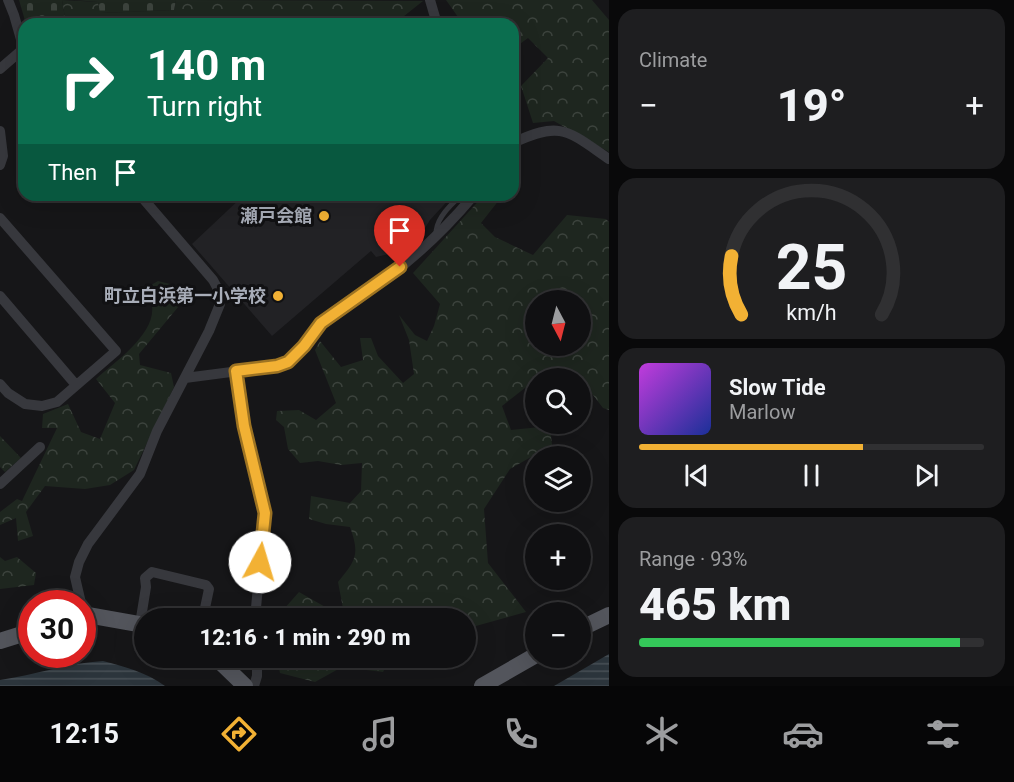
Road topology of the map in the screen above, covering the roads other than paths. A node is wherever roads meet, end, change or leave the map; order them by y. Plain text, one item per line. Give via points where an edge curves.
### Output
1 (8, 0) edge
2 (430, 0) edge
3 (435, 18) edge
4 (18, 29) edge
5 (18, 54) edge
6 (0, 69) edge
7 (0, 131) edge
8 (519, 141) edge
9 (609, 159) edge
10 (0, 165) edge
11 (145, 201) edge
12 (454, 201) edge
13 (469, 201) edge
14 (0, 218) edge
15 (436, 237) junction
16 (0, 296) edge
17 (236, 371) junction
18 (185, 378) junction
19 (76, 385) junction
20 (2, 392) edge
21 (40, 447) dead end
22 (0, 484) edge
23 (78, 590) edge
24 (144, 608) edge
25 (205, 608) edge
26 (256, 608) edge
27 (96, 614) edge
28 (609, 615) edge
29 (134, 623) edge
30 (591, 624) edge
31 (18, 635) edge
32 (0, 641) edge
33 (525, 661) edge
34 (226, 668) edge
35 (257, 668) edge
36 (244, 686) edge
37 (254, 686) edge
38 (482, 686) edge

1 - 4 street
2 - 3 street
5 - 6 street
7 - 10 street
8 - 9 street via 546,130 562,130
11 - 18 street via 200,262 220,293 220,304 209,331
12 - 15 lane via 435,227
13 - 15 street
14 - 19 street via 116,351
15 - 17 street via 388,278 321,323 288,362
16 - 19 street
17 - 18 street
17 - 26 street via 244,426 265,513
18 - 23 street via 157,430 140,474 78,562
19 - 20 street via 57,402 42,406 25,404
21 - 22 street
24 - 25 street via 146,578 153,572 206,585 209,589
27 - 29 main road
28 - 30 main road
31 - 32 main road
33 - 38 main road
34 - 36 main road
35 - 37 street

